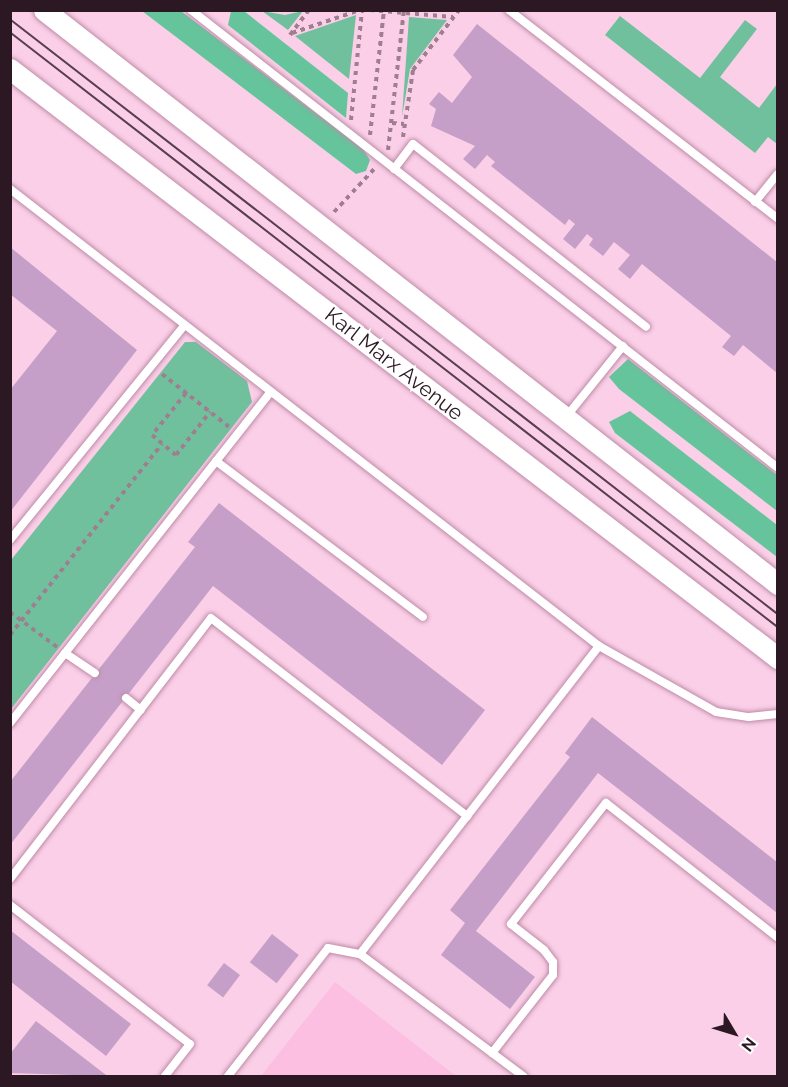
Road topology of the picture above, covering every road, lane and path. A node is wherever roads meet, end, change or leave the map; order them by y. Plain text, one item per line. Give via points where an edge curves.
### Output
1 (44, 10) edge
2 (191, 10) edge
3 (309, 10) edge
4 (361, 10) edge
5 (370, 10) edge
6 (459, 10) edge
7 (509, 10) edge
8 (384, 11) edge
9 (404, 12) edge
10 (453, 18) junction
11 (10, 69) edge
12 (392, 123) junction
13 (350, 124) dead end
14 (404, 124) junction
15 (370, 139) dead end
16 (388, 151) dead end
17 (400, 160) junction
18 (376, 168) dead end
19 (394, 169) junction
20 (777, 174) edge
21 (10, 189) edge
22 (755, 202) junction
23 (334, 212) dead end
24 (777, 219) edge
25 (185, 326) junction
26 (646, 327) dead end
27 (623, 346) junction
28 (152, 366) junction
29 (186, 393) junction
30 (270, 393) junction
31 (210, 412) junction
32 (566, 418) junction
33 (238, 434) junction
34 (162, 444) junction
35 (216, 461) junction
36 (777, 468) edge
37 (10, 540) edge
38 (777, 584) edge
39 (10, 612) edge
40 (423, 617) dead end
41 (22, 620) junction
42 (10, 635) edge
43 (599, 646) junction
44 (65, 653) junction
45 (777, 658) edge
46 (95, 674) dead end
47 (126, 698) dead end
48 (141, 710) junction
49 (777, 714) edge
50 (10, 723) edge
51 (467, 816) junction
52 (10, 879) edge
53 (10, 905) edge
54 (777, 938) edge
55 (360, 954) junction
56 (492, 1053) junction
57 (165, 1077) edge
58 (228, 1077) edge
59 (523, 1077) edge

1 - 32 main road
2 - 19 lane
3 - 4 path via 291,34
4 - 13 path
5 - 8 path
6 - 10 path
7 - 22 lane
8 - 9 path
8 - 15 path
9 - 10 path
9 - 12 path
10 - 14 path via 413,70
11 - 45 main road, Karl Marx Avenue
12 - 14 path
12 - 16 path
14 - 17 path
17 - 19 lane
17 - 26 lane via 413,144
18 - 23 path
19 - 27 lane
20 - 22 lane
21 - 25 lane
22 - 24 lane
25 - 28 lane
25 - 30 lane
27 - 32 lane
27 - 36 lane
28 - 29 path
28 - 37 lane
29 - 31 path
29 - 34 path via 152,435
30 - 33 lane
30 - 43 lane
31 - 33 path
31 - 34 path via 176,455
32 - 38 main road
33 - 35 lane
34 - 41 path
35 - 40 lane
35 - 44 lane
39 - 41 path
41 - 42 path
41 - 44 path
43 - 49 lane via 716,712 750,717
43 - 51 lane
44 - 46 lane
44 - 50 lane
47 - 48 lane
48 - 51 lane via 211,618
48 - 52 lane
51 - 55 lane
53 - 57 lane via 190,1044
54 - 56 lane via 606,803 511,924 544,950 553,962 553,975
55 - 56 lane
55 - 58 lane via 328,948
56 - 59 lane

